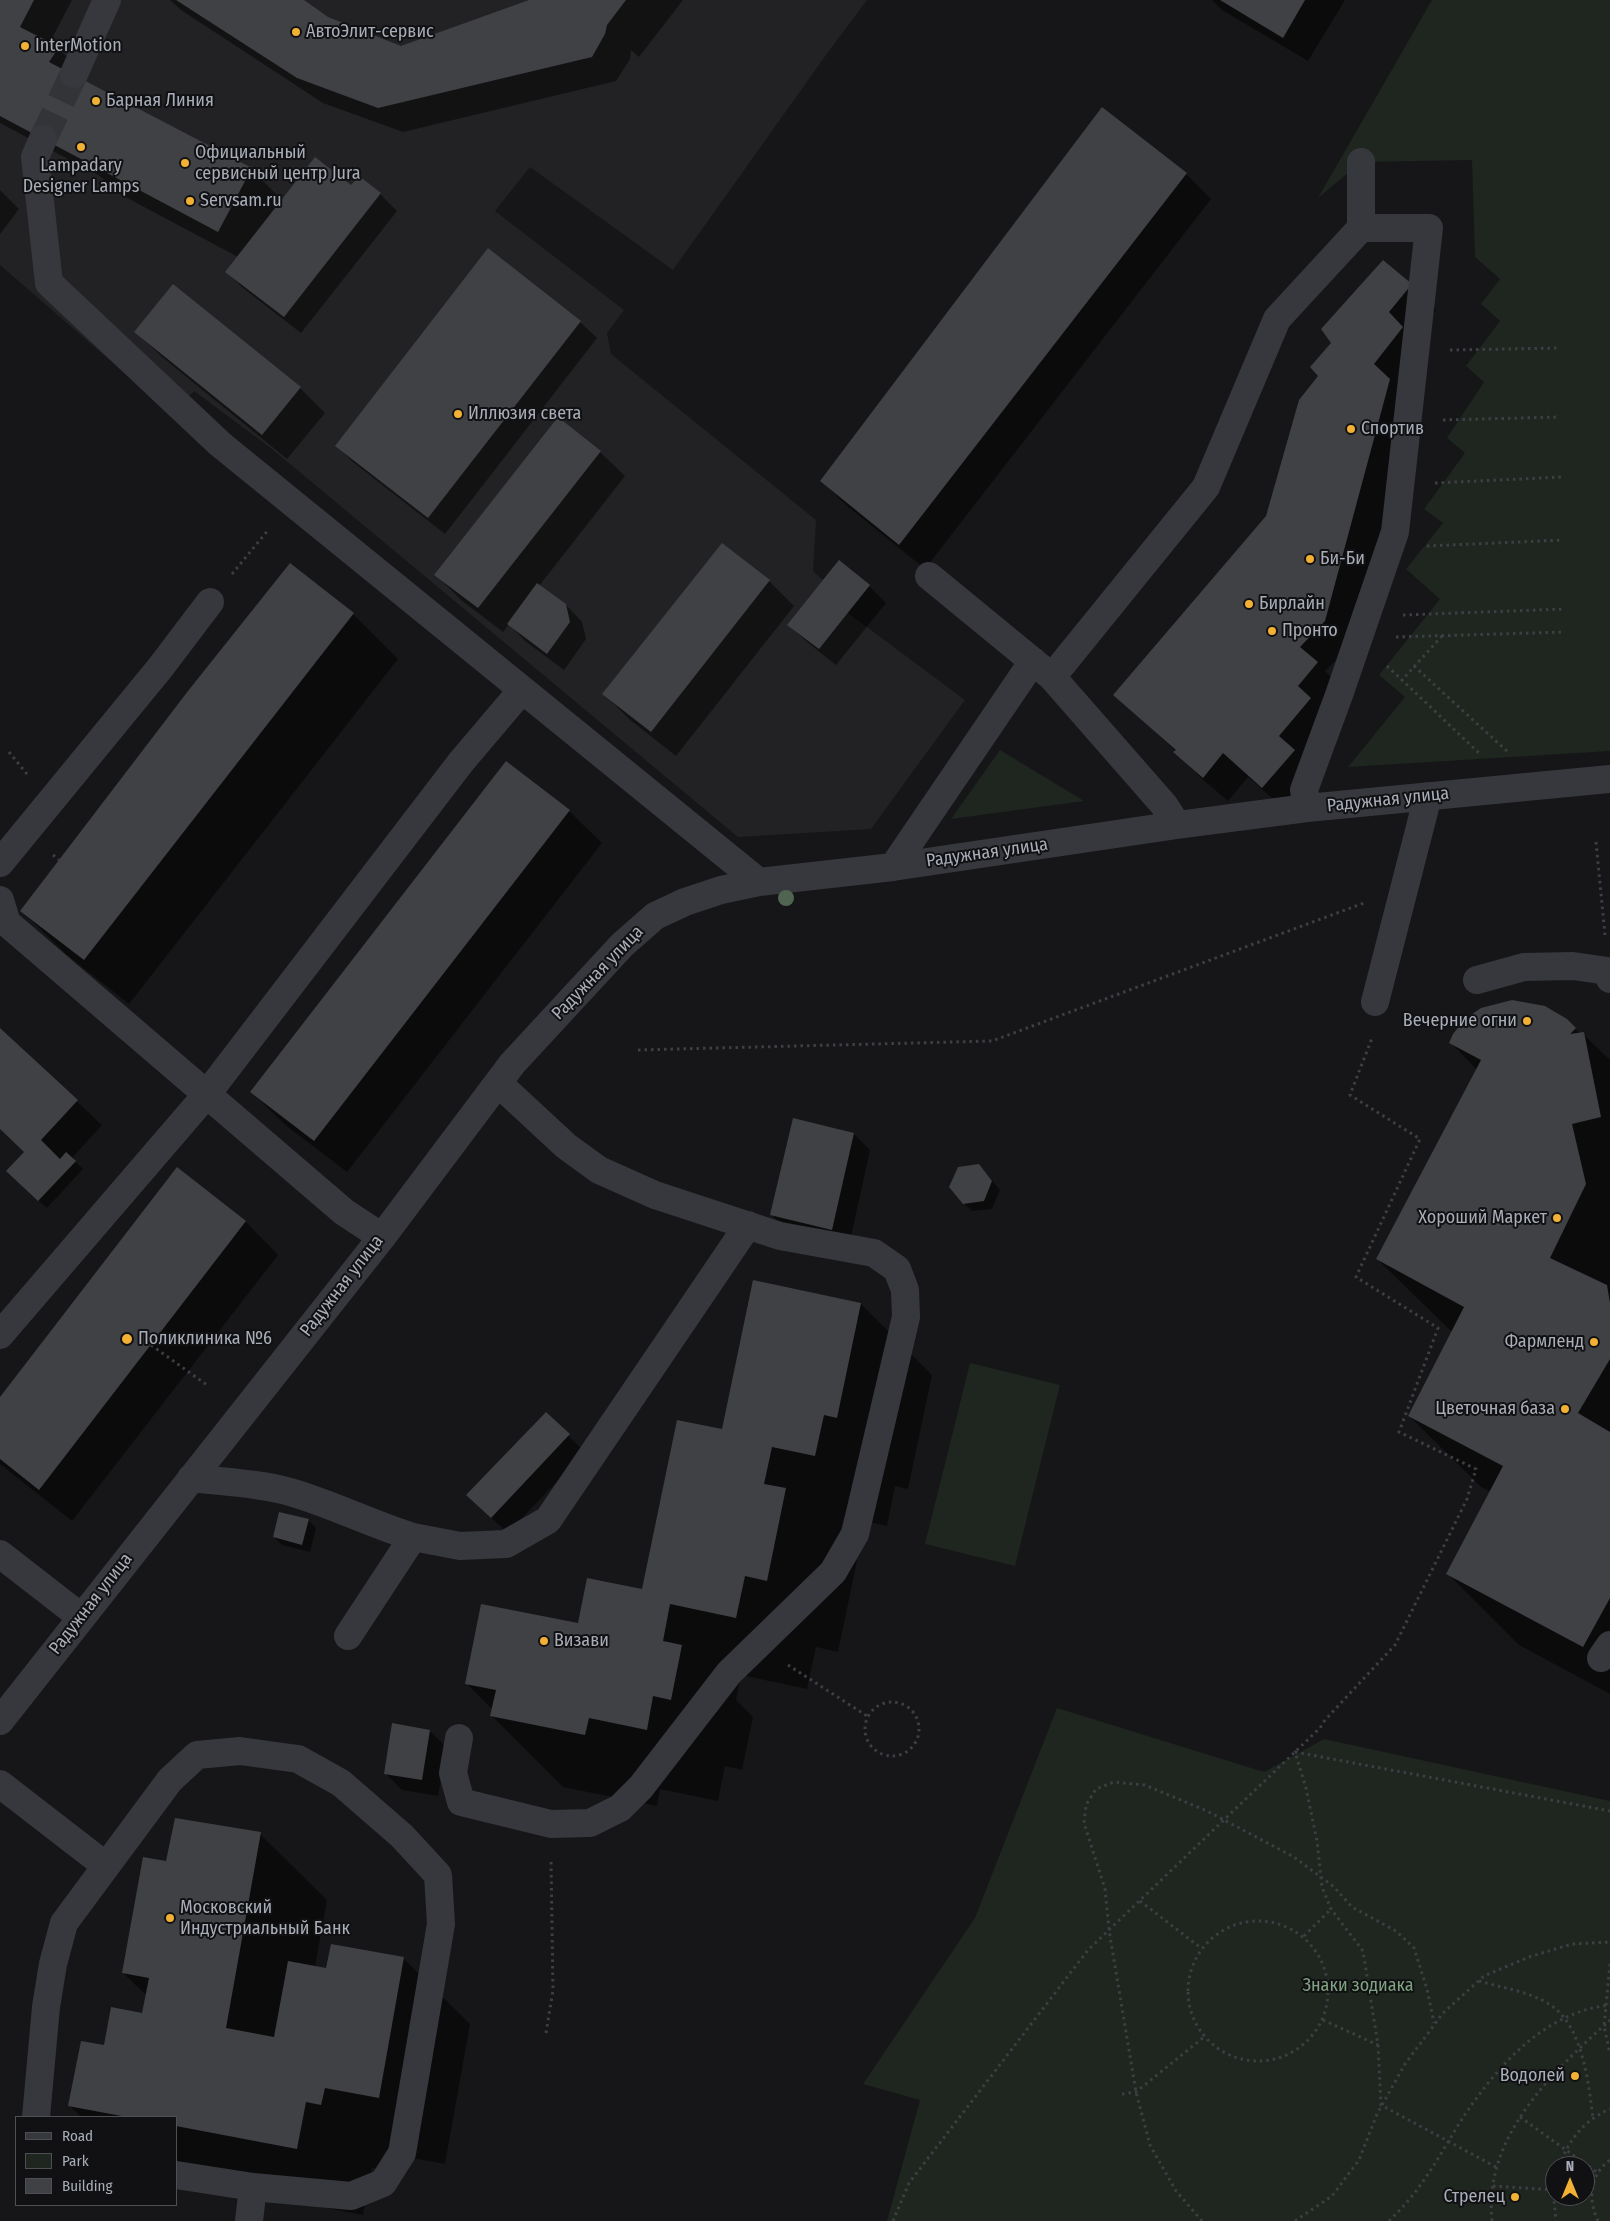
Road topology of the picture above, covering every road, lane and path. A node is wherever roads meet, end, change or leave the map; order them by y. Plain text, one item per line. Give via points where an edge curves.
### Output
1 (107, 0) edge
2 (74, 74) tunnel mouth
3 (43, 139) tunnel mouth
4 (1361, 162) dead end
5 (1361, 228) junction
6 (1560, 348) dead end
7 (1415, 351) junction
8 (1560, 417) dead end
9 (1407, 421) junction
10 (1562, 477) dead end
11 (1400, 484) junction
12 (291, 502) junction
13 (1564, 540) dead end
14 (1389, 548) junction
15 (929, 576) dead end
16 (210, 602) joint
17 (1565, 609) dead end
18 (1362, 627) junction
19 (1565, 632) dead end
20 (1442, 636) junction
21 (1414, 666) junction
22 (1043, 669) junction
23 (522, 690) junction
24 (1515, 759) dead end
25 (1486, 761) dead end
26 (1610, 779) edge
27 (1428, 796) junction
28 (1307, 808) junction
29 (1177, 825) junction
30 (1596, 842) dead end
31 (0, 863) edge
32 (893, 867) junction
33 (759, 882) junction
34 (1404, 888) junction
35 (0, 900) edge
36 (1609, 975) edge
37 (1477, 980) dead end
38 (1375, 1002) dead end
39 (1374, 1033) dead end
40 (638, 1050) dead end
41 (498, 1083) junction
42 (206, 1094) junction
43 (748, 1226) junction
44 (382, 1237) junction
45 (0, 1335) edge
46 (151, 1345) dead end
47 (207, 1384) dead end
48 (191, 1478) junction
49 (413, 1537) junction
50 (0, 1554) edge
51 (81, 1617) junction
52 (348, 1636) dead end
53 (757, 1645) junction
54 (867, 1716) junction
55 (0, 1721) edge
56 (459, 1738) dead end
57 (1295, 1752) junction
58 (0, 1784) edge
59 (1610, 1811) edge
60 (1224, 1821) junction
61 (550, 1824) junction
62 (106, 1866) junction
63 (1321, 1877) junction
64 (1140, 1901) junction
65 (1331, 1909) junction
66 (1109, 1930) junction
67 (1304, 1936) junction
68 (1610, 1942) edge
69 (1201, 1948) junction
70 (1610, 1964) edge
71 (1479, 1981) junction
72 (1610, 2005) edge
73 (1605, 2006) junction
74 (1563, 2018) junction
75 (1323, 2020) junction
76 (1610, 2020) edge
77 (1434, 2023) junction
78 (1604, 2026) junction
79 (546, 2033) dead end
80 (1204, 2036) junction
81 (1378, 2045) junction
82 (1579, 2048) junction
83 (1610, 2054) edge
84 (1136, 2092) junction
85 (1122, 2094) dead end
86 (1382, 2106) junction
87 (1610, 2109) edge
88 (36, 2116) edge
89 (1520, 2117) junction
90 (1593, 2119) junction
91 (1448, 2142) junction
92 (1565, 2150) junction
93 (1563, 2156) edge
94 (1610, 2160) edge
95 (1496, 2167) junction
96 (1598, 2173) junction
97 (178, 2175) edge
98 (1595, 2181) edge
99 (1493, 2186) junction
100 (253, 2187) junction
101 (1545, 2189) edge
102 (1555, 2206) edge
103 (1592, 2206) edge
104 (249, 2221) edge
105 (893, 2221) edge
106 (1202, 2221) edge
107 (1295, 2221) edge
108 (1389, 2221) edge
109 (1492, 2221) edge
110 (1556, 2221) edge
111 (1598, 2221) edge

1 - 2 street
3 - 12 street via 35,157 50,283 220,444
4 - 5 street
5 - 7 street via 1430,228
5 - 22 street via 1277,319 1206,487
6 - 7 path
7 - 9 street
8 - 9 path
9 - 11 street
10 - 11 path
11 - 14 street
12 - 16 path
12 - 23 street
13 - 14 path
14 - 18 street
15 - 22 street
16 - 31 street
17 - 18 path
18 - 20 path
18 - 28 street via 1304,790
19 - 20 path
20 - 21 path
21 - 24 path
21 - 25 path via 1402,680
22 - 29 street via 1164,805
22 - 32 street
23 - 33 street
23 - 42 street via 461,762
26 - 27 street, Радужная улица
27 - 28 street, Радужная улица
27 - 34 street
28 - 29 street, Радужная улица
29 - 32 street, Радужная улица
30 - 36 path
32 - 33 street, Радужная улица
33 - 41 street, Радужная улица via 721,890 655,916 622,945
34 - 38 street
34 - 40 path via 992,1041
35 - 42 street via 7,923
36 - 37 street via 1573,966 1524,967
39 - 57 path via 1350,1095 1420,1139 1356,1277 1438,1328 1399,1432 1476,1469 1467,1499 1395,1645
41 - 43 street via 566,1146 598,1170 655,1195
41 - 44 street, Радужная улица
42 - 44 street via 344,1212
42 - 45 street
43 - 49 street via 548,1520 506,1544 460,1546
43 - 53 street via 780,1236 874,1254 896,1269 905,1290 906,1317 855,1534 833,1572
44 - 48 street, Радужная улица
46 - 47 path
48 - 49 street via 291,1492
48 - 51 street, Радужная улица
49 - 52 street
50 - 51 street
51 - 55 street, Радужная улица
53 - 54 path
53 - 61 street via 729,1673 641,1787 620,1808 590,1823
54 - 54 path via 865,1734 874,1750 882,1754 890,1757 899,1755 914,1745 918,1738 918,1720 906,1705 889,1701
56 - 61 street via 453,1773 461,1802
57 - 59 path
57 - 60 path
57 - 63 path via 1306,1788
58 - 62 street
60 - 63 path via 1294,1857
60 - 64 path
60 - 66 path via 1145,1785 1114,1782 1096,1789 1086,1805 1084,1823 1105,1889
61 - 79 path via 553,1990
62 - 88 street via 64,1923 52,1964
62 - 100 street via 170,1780 197,1755 240,1751 298,1759 341,1783 402,1836 438,1875 441,1924 402,2153 383,2183 351,2196
63 - 65 path
63 - 77 path via 1352,1908 1396,1931 1414,1948
64 - 66 path
64 - 69 path
65 - 67 path
65 - 81 path via 1363,1951
66 - 84 path
66 - 105 path via 1088,1950 909,2183
67 - 69 path via 1284,1924 1261,1920 1239,1922 1218,1932
67 - 75 path via 1318,1954 1327,1975 1328,1998
68 - 71 path via 1572,1944 1529,1957
69 - 80 path via 1190,1970 1187,1993 1191,2016
70 - 73 path
71 - 74 path via 1553,2006
71 - 77 path
72 - 73 path
73 - 74 path
73 - 78 path
74 - 82 path
74 - 91 path via 1524,2043 1468,2110
75 - 80 path via 1310,2039 1291,2054 1268,2061 1244,2060 1222,2052
75 - 81 path
76 - 78 path
77 - 86 path via 1405,2064
78 - 82 path
78 - 83 path
80 - 84 path
81 - 86 path
82 - 89 path
82 - 90 path via 1590,2090
84 - 85 path
84 - 106 path via 1150,2145 1176,2191
86 - 91 path
86 - 107 path via 1359,2160 1332,2196
87 - 90 path
89 - 92 path
89 - 95 path
90 - 92 path via 1579,2130
91 - 95 path
91 - 108 path via 1412,2196
92 - 93 path
92 - 96 path
94 - 96 path
95 - 99 path
96 - 98 path
97 - 100 street
99 - 101 path
99 - 109 path
100 - 104 street
102 - 110 path
103 - 111 path

